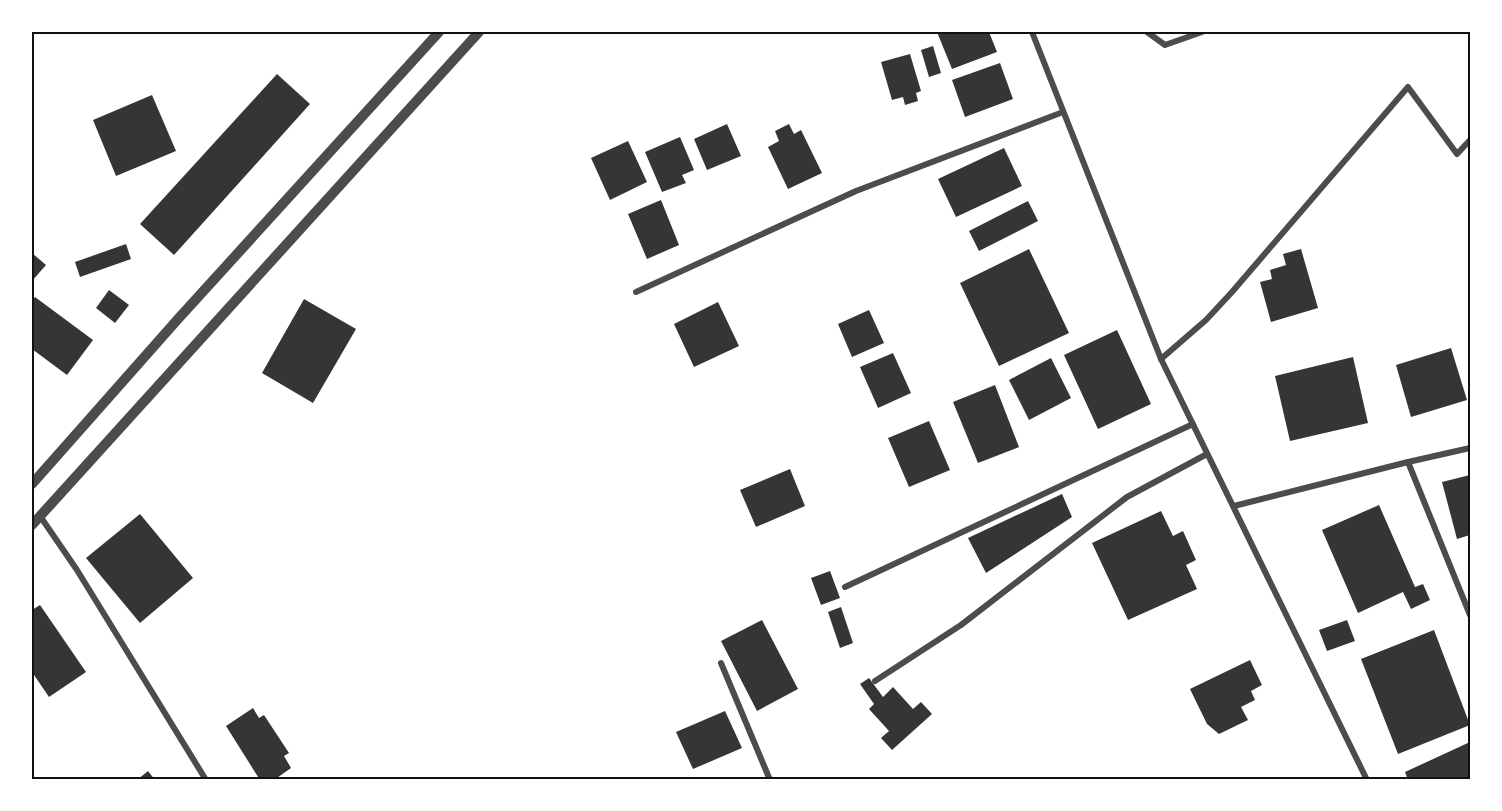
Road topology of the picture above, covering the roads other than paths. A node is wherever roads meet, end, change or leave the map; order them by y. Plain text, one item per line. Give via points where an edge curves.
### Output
1 (439, 32) edge
2 (479, 32) edge
3 (1032, 32) edge
4 (1147, 32) edge
5 (1202, 32) edge
6 (1063, 112) junction
7 (1470, 140) edge
8 (636, 292) dead end
9 (1161, 359) junction
10 (1193, 424) junction
11 (1470, 448) edge
12 (1207, 454) junction
13 (1408, 462) junction
14 (32, 484) edge
15 (1234, 507) junction
16 (39, 516) junction
17 (32, 525) edge
18 (845, 587) dead end
19 (1470, 615) edge
20 (721, 663) dead end
21 (875, 681) dead end
22 (206, 780) edge
23 (770, 780) edge
24 (1368, 780) edge

1 - 14 street
2 - 16 street
3 - 6 street
4 - 5 street via 1165,45
6 - 8 street via 856,191
6 - 9 street
7 - 9 street via 1457,154 1408,87 1232,292
9 - 10 street
10 - 12 street
10 - 18 street
11 - 13 street
12 - 15 street
12 - 21 street via 1127,497 961,625
13 - 15 street
13 - 19 street
15 - 24 street
16 - 17 street
16 - 22 street via 77,570
20 - 23 street

